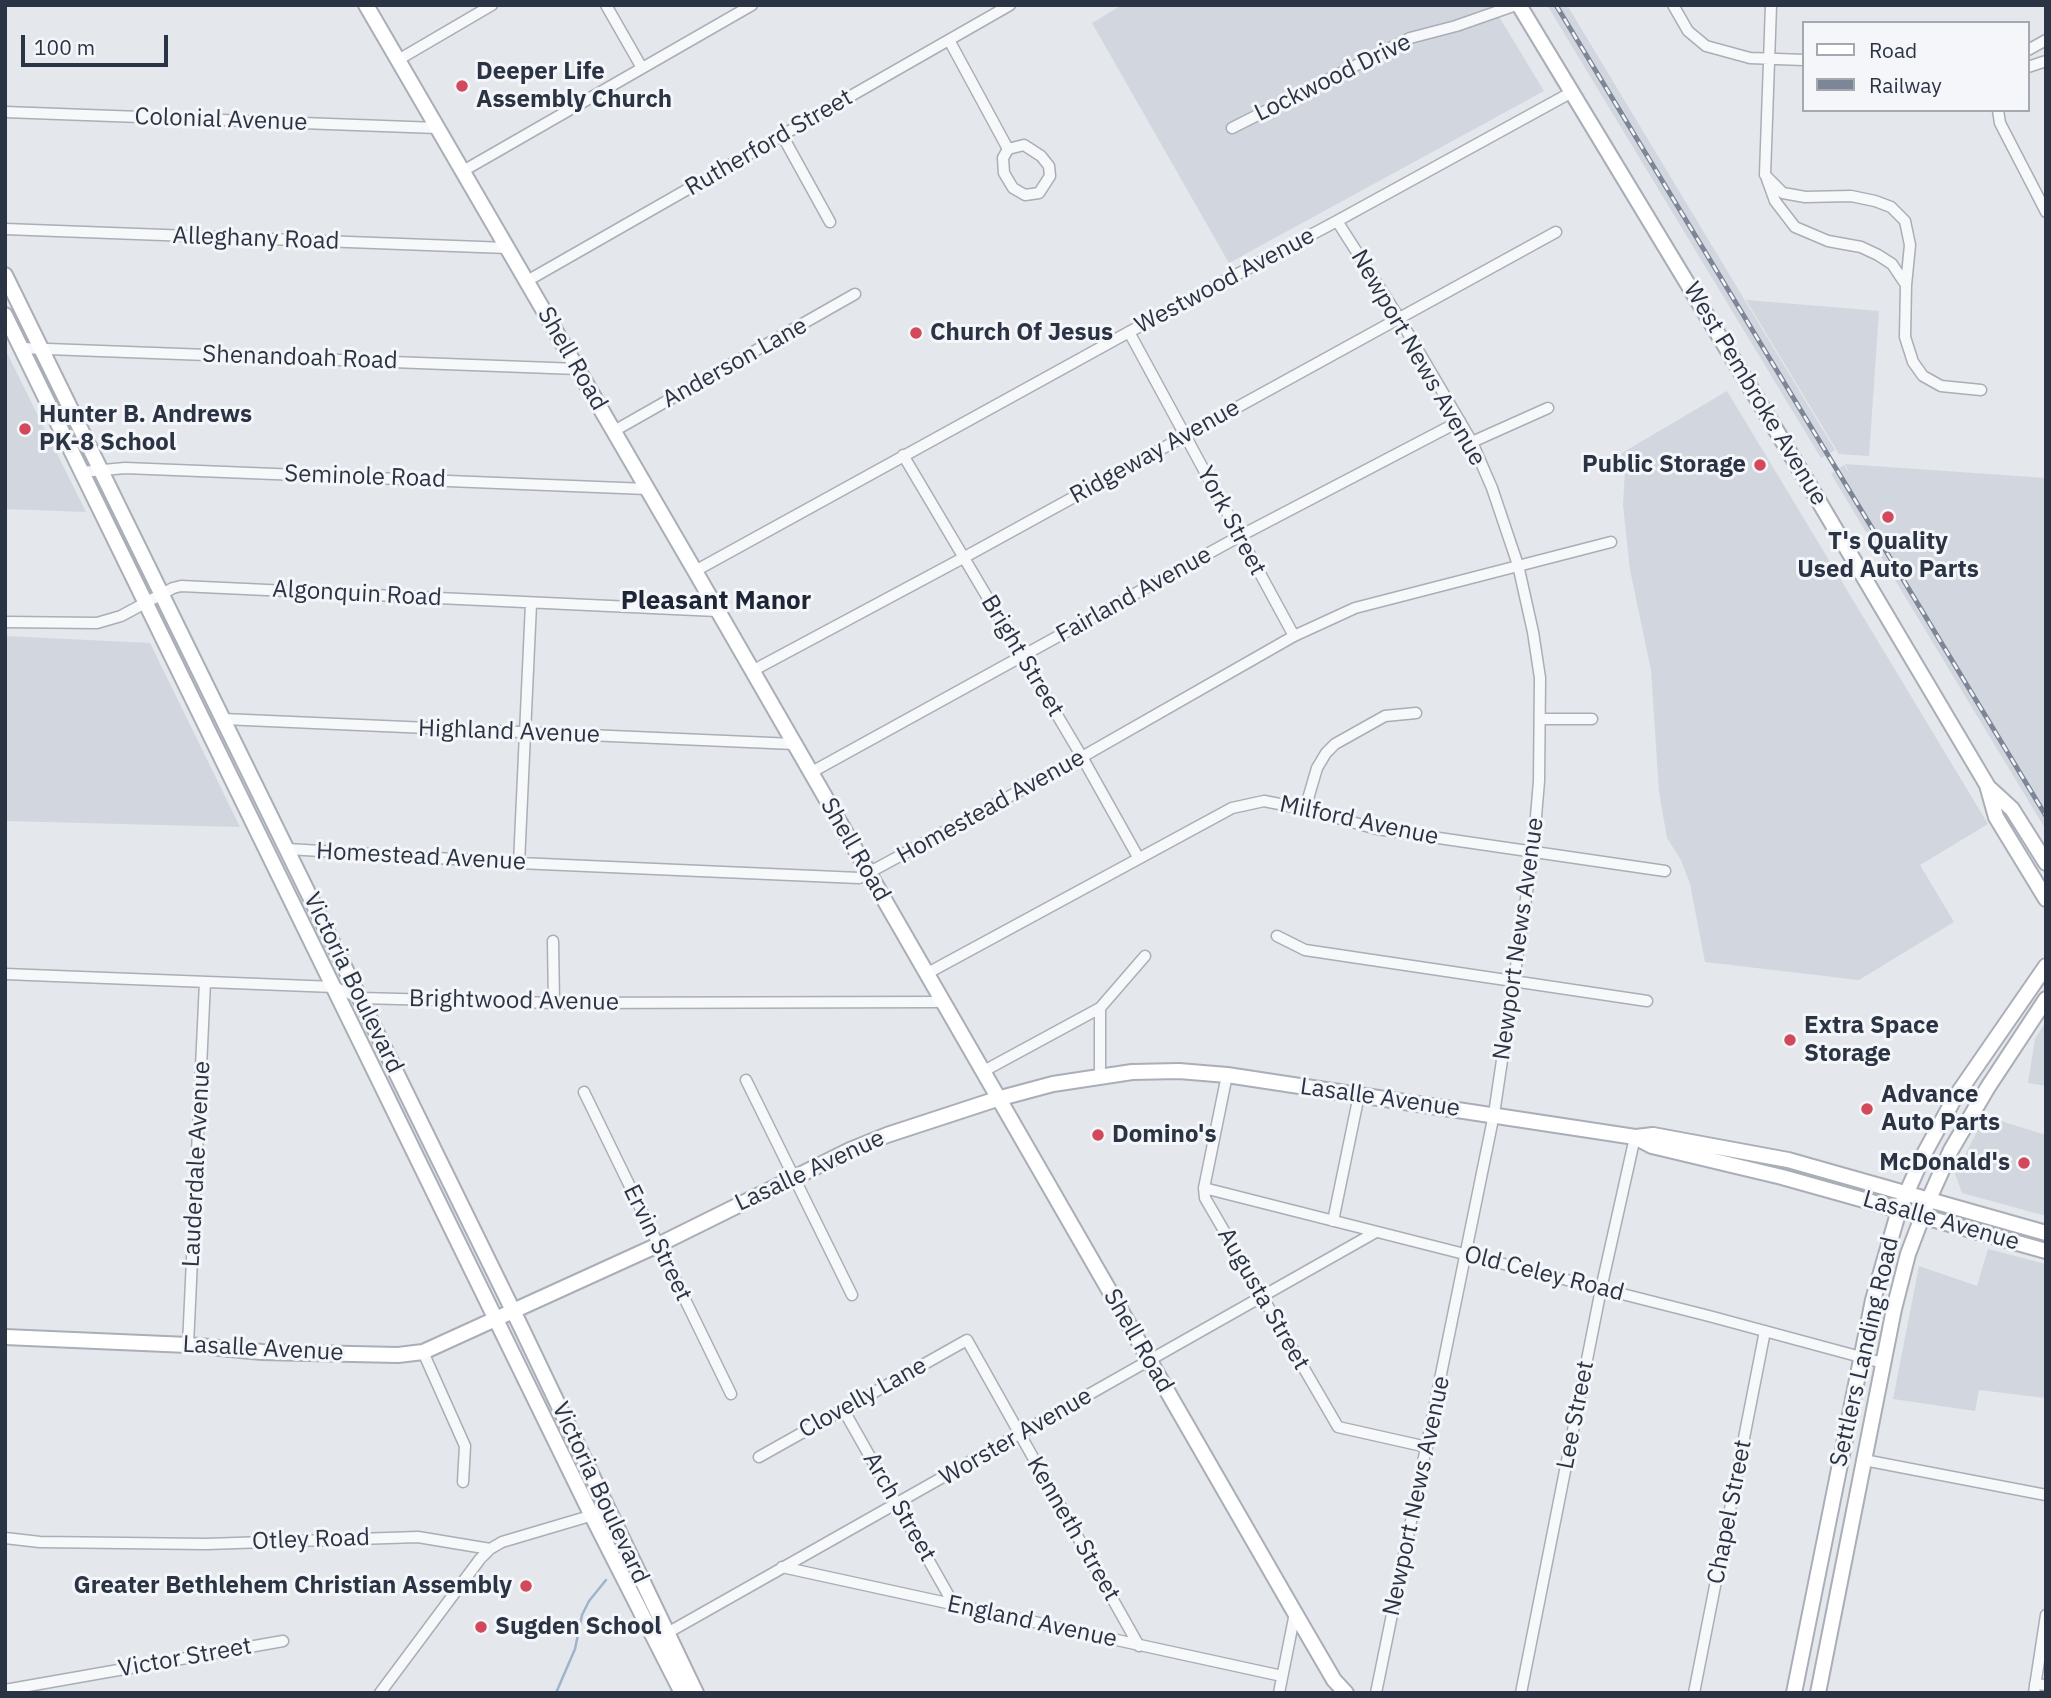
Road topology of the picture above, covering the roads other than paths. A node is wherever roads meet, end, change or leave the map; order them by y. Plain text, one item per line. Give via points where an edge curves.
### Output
1 (366, 5) edge
2 (492, 5) edge
3 (606, 5) edge
4 (752, 5) edge
5 (1010, 5) edge
6 (1518, 5) edge
7 (1673, 5) edge
8 (1771, 5) edge
9 (949, 40) junction
10 (2046, 40) edge
11 (2030, 49) edge
12 (1768, 59) junction
13 (398, 60) junction
14 (1802, 61) edge
15 (642, 68) junction
16 (1572, 92) junction
17 (5, 112) edge
18 (1998, 112) edge
19 (437, 128) junction
20 (1232, 128) dead end
21 (782, 135) junction
22 (1008, 149) junction
23 (463, 171) junction
24 (1765, 175) junction
25 (2046, 212) edge
26 (1337, 221) junction
27 (830, 222) dead end
28 (5, 229) edge
29 (1556, 232) dead end
30 (507, 248) junction
31 (5, 275) edge
32 (527, 281) junction
33 (1906, 285) junction
34 (855, 294) dead end
35 (5, 315) edge
36 (1399, 318) junction
37 (1129, 331) junction
38 (21, 348) junction
39 (41, 348) junction
40 (578, 369) junction
41 (1981, 390) dead end
42 (1548, 408) dead end
43 (1460, 421) junction
44 (614, 431) junction
45 (1185, 436) junction
46 (1472, 442) junction
47 (903, 455) junction
48 (102, 470) junction
49 (82, 472) junction
50 (647, 489) junction
51 (1240, 536) junction
52 (1611, 542) dead end
53 (963, 558) junction
54 (1518, 565) junction
55 (695, 571) junction
56 (161, 594) junction
57 (145, 602) junction
58 (531, 604) junction
59 (718, 611) junction
60 (5, 622) edge
61 (1294, 636) junction
62 (1022, 657) junction
63 (752, 671) junction
64 (1416, 713) dead end
65 (223, 719) junction
66 (1541, 719) junction
67 (1592, 719) dead end
68 (523, 732) junction
69 (794, 744) junction
70 (1082, 757) junction
71 (810, 773) junction
72 (1987, 785) junction
73 (1305, 809) junction
74 (288, 849) junction
75 (1533, 852) junction
76 (1138, 857) junction
77 (519, 863) junction
78 (2046, 863) edge
79 (1665, 871) dead end
80 (868, 874) junction
81 (2046, 899) edge
82 (1277, 936) dead end
83 (553, 941) dead end
84 (1145, 956) dead end
85 (2046, 966) edge
86 (5, 974) edge
87 (926, 974) junction
88 (1515, 981) junction
89 (205, 982) junction
90 (334, 987) junction
91 (360, 998) junction
92 (2046, 999) edge
93 (1647, 1001) dead end
94 (942, 1002) junction
95 (554, 1003) junction
96 (1100, 1008) junction
97 (982, 1072) junction
98 (1227, 1075) junction
99 (1100, 1076) junction
100 (746, 1080) dead end
101 (584, 1092) dead end
102 (1359, 1095) junction
103 (997, 1099) junction
104 (1494, 1114) junction
105 (1634, 1137) junction
106 (793, 1177) junction
107 (1204, 1188) junction
108 (1906, 1193) junction
109 (1928, 1199) junction
110 (1899, 1210) junction
111 (1922, 1216) junction
112 (1333, 1221) junction
113 (1376, 1232) junction
114 (2046, 1233) edge
115 (658, 1245) junction
116 (2046, 1251) edge
117 (1465, 1255) junction
118 (1601, 1289) junction
119 (852, 1295) dead end
120 (1262, 1297) junction
121 (513, 1311) junction
122 (497, 1319) junction
123 (1765, 1331) junction
124 (5, 1338) edge
125 (967, 1340) joint
126 (188, 1345) junction
127 (423, 1352) junction
128 (1861, 1357) junction
129 (1149, 1361) junction
130 (1883, 1363) junction
131 (731, 1394) dead end
132 (843, 1409) junction
133 (1019, 1434) junction
134 (1427, 1447) junction
135 (759, 1457) dead end
136 (1864, 1460) junction
137 (463, 1482) dead end
138 (2046, 1495) edge
139 (897, 1505) junction
140 (610, 1510) junction
141 (592, 1516) junction
142 (5, 1538) edge
143 (491, 1549) junction
144 (782, 1567) junction
145 (954, 1605) junction
146 (1294, 1613) junction
147 (2046, 1615) edge
148 (661, 1637) junction
149 (283, 1641) dead end
150 (1139, 1646) junction
151 (1282, 1676) junction
152 (2038, 1687) edge
153 (5, 1690) edge
154 (380, 1693) edge
155 (682, 1693) edge
156 (696, 1693) edge
157 (1279, 1693) edge
158 (1346, 1693) edge
159 (1376, 1693) edge
160 (1521, 1693) edge
161 (1694, 1693) edge
162 (1794, 1693) edge
163 (1818, 1693) edge

1 - 13 main road, Shell Road
2 - 13 street
3 - 15 street
4 - 15 street
5 - 9 street, Rutherford Street
6 - 16 main road, West Pembroke Avenue
6 - 20 street, Lockwood Drive via 1410,38
7 - 12 street via 1688,31 1706,46
8 - 12 street
9 - 21 street, Rutherford Street
9 - 22 street
10 - 11 street
12 - 14 street
12 - 24 street
13 - 19 main road, Shell Road
15 - 23 street
16 - 26 street, Westwood Avenue
16 - 72 main road, West Pembroke Avenue
17 - 19 street, Colonial Avenue
18 - 25 street
19 - 23 main road, Shell Road
21 - 27 street
21 - 32 street, Rutherford Street
22 - 22 street via 1024,145 1049,166 1050,176 1039,193 1025,195 1013,188 1004,173
23 - 30 main road, Shell Road
24 - 33 street via 1775,201 1795,227 1878,255 1892,264
24 - 33 street via 1783,192 1851,197 1891,207 1905,221 1910,245
26 - 36 street, Newport News Avenue
26 - 37 street, Westwood Avenue
28 - 30 street, Alleghany Road
29 - 36 street, Ridgeway Avenue
30 - 32 main road, Shell Road
31 - 39 main road, Victoria Boulevard
32 - 40 main road, Shell Road
33 - 41 street via 1905,337 1923,376 1941,386
34 - 44 street, Anderson Lane
35 - 38 main road, Victoria Boulevard
36 - 43 street, Newport News Avenue
36 - 45 street, Ridgeway Avenue
37 - 45 street, York Street
37 - 47 street, Westwood Avenue
38 - 39 street, Shenandoah Road
38 - 49 main road, Victoria Boulevard
39 - 40 street, Shenandoah Road
39 - 48 main road, Victoria Boulevard
40 - 44 main road, Shell Road
42 - 46 street
43 - 46 street, Newport News Avenue
43 - 51 street, Fairland Avenue
44 - 50 main road, Shell Road
45 - 51 street, York Street
45 - 53 street, Ridgeway Avenue
46 - 54 street, Newport News Avenue
47 - 53 street, Bright Street
47 - 55 street, Westwood Avenue
48 - 49 street, Seminole Road
48 - 50 street, Seminole Road
48 - 56 main road, Victoria Boulevard
49 - 57 main road, Victoria Boulevard
50 - 55 main road, Shell Road
51 - 61 street, York Street
51 - 62 street, Fairland Avenue
52 - 54 street, Homestead Avenue
53 - 62 street, Bright Street
53 - 63 street, Ridgeway Avenue
54 - 61 street, Homestead Avenue via 1356,608
54 - 66 street, Newport News Avenue via 1535,643
55 - 59 main road, Shell Road
56 - 57 street, Algonquin Road
56 - 58 street, Algonquin Road via 181,586 210,586
56 - 65 main road, Victoria Boulevard
57 - 60 street, Algonquin Road via 97,624
57 - 90 main road, Victoria Boulevard
58 - 59 street, Algonquin Road
58 - 68 street
59 - 63 main road, Shell Road
61 - 70 street, Homestead Avenue
62 - 70 street, Bright Street
62 - 71 street, Fairland Avenue
63 - 69 main road, Shell Road
64 - 73 street via 1385,716 1335,744 1317,768
65 - 68 street, Highland Avenue
65 - 74 main road, Victoria Boulevard
66 - 67 street
66 - 75 street, Newport News Avenue
68 - 69 street, Highland Avenue
68 - 77 street
69 - 71 main road, Shell Road
70 - 76 street, Bright Street
70 - 80 street, Homestead Avenue
71 - 80 main road, Shell Road
72 - 78 main road, West Pembroke Avenue via 2012,809
72 - 81 main road, West Pembroke Avenue via 1996,817
73 - 75 street, Milford Avenue via 1377,829
73 - 76 street, Milford Avenue via 1264,801 1232,808
74 - 77 street, Homestead Avenue
74 - 91 main road, Victoria Boulevard
75 - 79 street, Milford Avenue
75 - 88 street, Newport News Avenue
76 - 87 street, Milford Avenue
77 - 80 street, Homestead Avenue via 847,878
80 - 87 main road, Shell Road
82 - 88 street via 1305,950
83 - 95 street
84 - 96 street
85 - 108 main road, Settlers Landing Road via 1965,1081
86 - 89 street, Brightwood Avenue
87 - 94 main road, Shell Road
88 - 93 street
88 - 104 street, Newport News Avenue
89 - 90 street, Brightwood Avenue
89 - 126 street, Lauderdale Avenue
90 - 91 street, Brightwood Avenue
90 - 122 main road, Victoria Boulevard
91 - 95 street, Brightwood Avenue
91 - 121 main road, Victoria Boulevard
92 - 109 main road, Settlers Landing Road via 1968,1120
94 - 95 street, Brightwood Avenue
94 - 97 main road, Shell Road
96 - 97 street
96 - 99 street
97 - 103 main road, Shell Road
98 - 99 main road, Lasalle Avenue via 1179,1071
98 - 102 main road, Lasalle Avenue
98 - 107 street
99 - 103 main road, Lasalle Avenue
100 - 106 street
101 - 115 street, Ervin Street
102 - 104 main road, Lasalle Avenue
102 - 112 street
103 - 106 main road, Lasalle Avenue via 887,1135
103 - 129 main road, Shell Road
104 - 105 main road, Lasalle Avenue
104 - 117 street, Newport News Avenue
105 - 108 main road, Lasalle Avenue via 1653,1135 1747,1151
105 - 110 main road, Lasalle Avenue via 1651,1146
105 - 118 street, Lee Street
106 - 115 main road, Lasalle Avenue
106 - 119 street
107 - 112 street, Old Celey Road
107 - 120 street, Augusta Street via 1205,1198
108 - 109 main road, Lasalle Avenue
108 - 110 main road, Settlers Landing Road
109 - 111 main road, Settlers Landing Road
109 - 114 main road, Lasalle Avenue
110 - 111 main road, Lasalle Avenue
110 - 128 main road, Settlers Landing Road
111 - 116 main road, Lasalle Avenue
111 - 130 main road, Settlers Landing Road via 1898,1292
112 - 113 street, Old Celey Road
113 - 117 street, Old Celey Road
113 - 120 street, Worster Avenue
115 - 121 main road, Lasalle Avenue
115 - 131 street, Ervin Street
117 - 118 street, Old Celey Road
117 - 134 street, Newport News Avenue
118 - 123 street, Old Celey Road
118 - 160 street, Lee Street
120 - 129 street, Worster Avenue
120 - 134 street, Augusta Street via 1338,1427
121 - 122 main road, Lasalle Avenue
121 - 140 main road, Victoria Boulevard
122 - 127 main road, Lasalle Avenue
122 - 141 main road, Victoria Boulevard
123 - 128 street, Old Celey Road
123 - 161 street, Chapel Street
124 - 126 main road, Lasalle Avenue
125 - 132 street, Clovelly Lane
125 - 133 street, Kenneth Street
126 - 127 main road, Lasalle Avenue via 261,1352
127 - 137 street via 465,1446
128 - 130 street, Old Celey Road
128 - 162 main road, Settlers Landing Road
129 - 133 street, Worster Avenue
129 - 146 main road, Shell Road
130 - 136 main road, Settlers Landing Road
132 - 135 street, Clovelly Lane
132 - 139 street, Arch Street
133 - 139 street, Worster Avenue
133 - 150 street, Kenneth Street
134 - 159 street, Newport News Avenue
136 - 138 street
136 - 163 main road, Settlers Landing Road
139 - 144 street, Worster Avenue
139 - 145 street, Arch Street
140 - 141 street
140 - 148 main road, Victoria Boulevard
141 - 143 street
141 - 148 main road, Victoria Boulevard
142 - 143 street, Otley Road via 206,1544 418,1537
143 - 154 street
144 - 145 street, England Avenue
144 - 148 street, Worster Avenue
145 - 150 street, England Avenue
146 - 151 street
146 - 158 main road, Shell Road via 1334,1681
147 - 152 street
148 - 155 main road, Victoria Boulevard
148 - 156 main road, Victoria Boulevard
149 - 153 street, Victor Street
150 - 151 street, England Avenue
151 - 157 street

